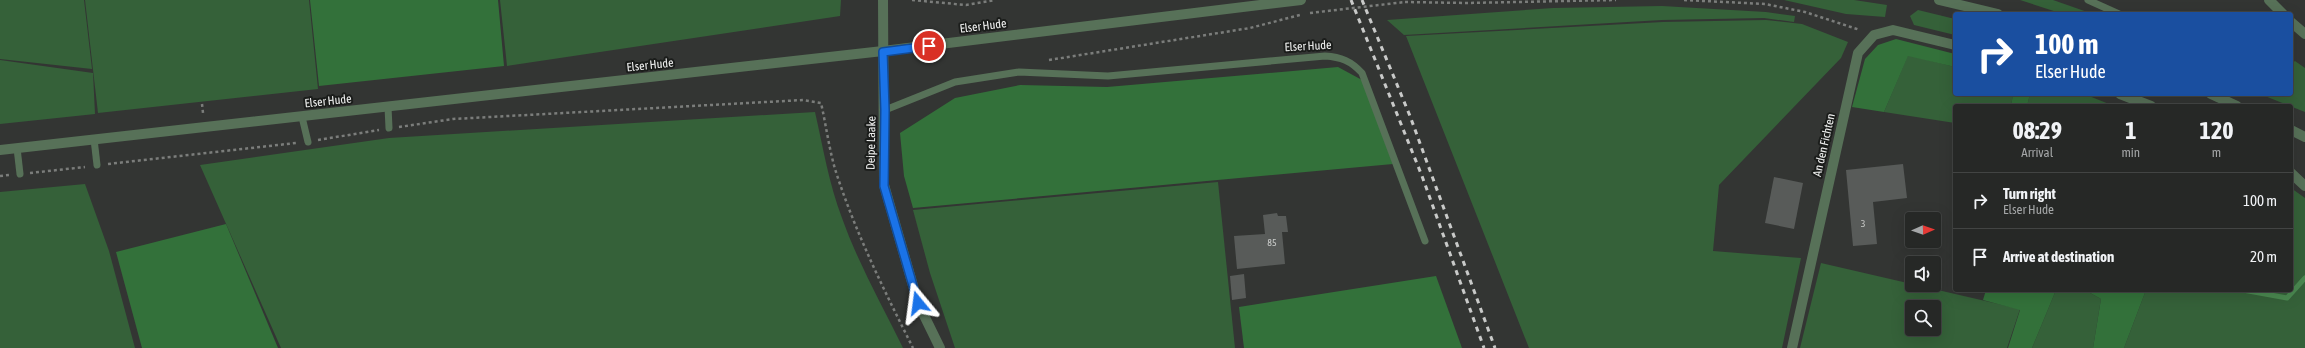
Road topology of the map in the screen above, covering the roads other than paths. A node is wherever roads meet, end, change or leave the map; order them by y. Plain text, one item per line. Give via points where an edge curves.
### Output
1 (883, 0) edge
2 (1302, 0) edge
3 (1940, 0) edge
4 (2088, 0) edge
5 (2269, 0) edge
6 (1990, 12) edge
7 (2115, 12) edge
8 (2281, 12) edge
9 (2293, 27) edge
10 (2305, 34) edge
11 (1953, 45) edge
12 (883, 52) junction
13 (2125, 96) edge
14 (2215, 96) edge
15 (2146, 104) edge
16 (2233, 104) edge
17 (388, 108) junction
18 (885, 110) junction
19 (302, 117) junction
20 (389, 128) road end
21 (2293, 131) edge
22 (2305, 137) edge
23 (94, 140) junction
24 (308, 142) road end
25 (17, 148) junction
26 (0, 150) edge
27 (97, 165) road end
28 (20, 174) road end
29 (2293, 176) edge
30 (2305, 186) edge
31 (1425, 241) dead end
32 (940, 348) edge
33 (1792, 348) edge

1 - 12 street, Deipe Laake
2 - 12 street, Elser Hude
3 - 6 street
4 - 7 lane
5 - 8 street
9 - 10 street
11 - 33 street, An den Fichten via 1893,30 1874,34 1858,53
12 - 17 street, Elser Hude
12 - 18 street, Deipe Laake
13 - 15 street
14 - 16 street
17 - 19 street, Elser Hude
17 - 20 lane
18 - 31 lane, Elser Hude via 955,82 1019,72 1108,76 1335,56 1350,62 1362,73
18 - 32 street, Deipe Laake via 884,186 918,303
19 - 23 street, Elser Hude
19 - 24 lane
21 - 22 street
23 - 25 street, Elser Hude
23 - 27 lane
25 - 26 street, Elser Hude
25 - 28 lane
29 - 30 street

